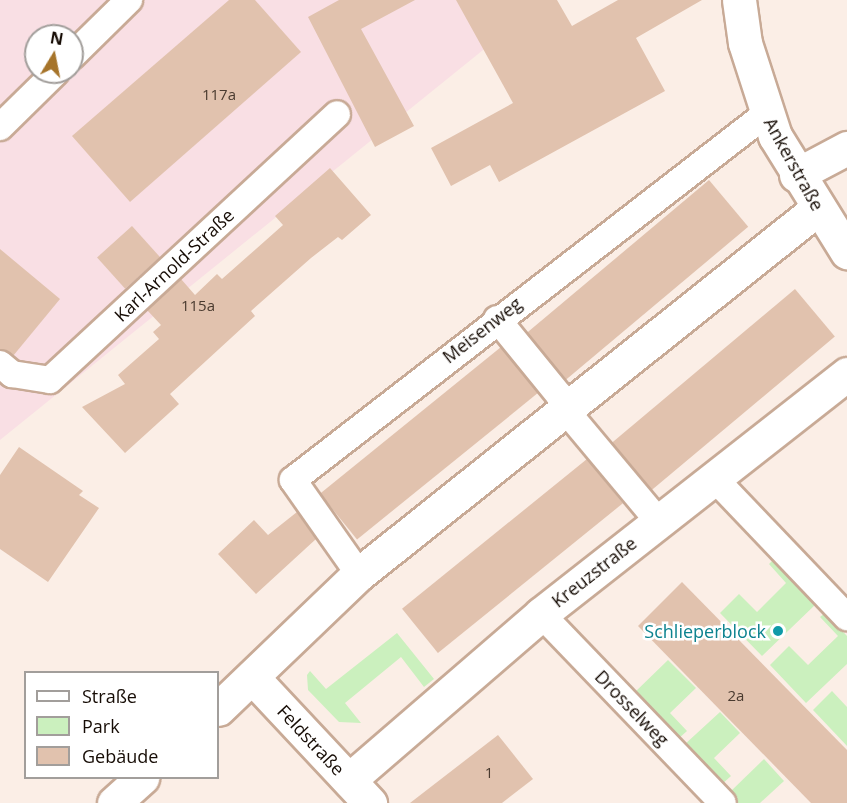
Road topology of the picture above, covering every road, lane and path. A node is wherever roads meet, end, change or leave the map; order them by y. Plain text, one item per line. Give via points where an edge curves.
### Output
1 (129, 0) edge
2 (739, 0) edge
3 (84, 44) edge
4 (44, 84) edge
5 (337, 114) dead end
6 (766, 114) junction
7 (0, 127) edge
8 (847, 148) edge
9 (796, 175) junction
10 (817, 209) junction
11 (847, 252) edge
12 (497, 318) junction
13 (0, 364) edge
14 (847, 374) edge
15 (567, 412) junction
16 (713, 477) junction
17 (658, 521) junction
18 (359, 574) junction
19 (541, 614) junction
20 (847, 617) edge
21 (252, 677) junction
22 (219, 708) edge
23 (140, 779) edge
24 (359, 792) edge
25 (114, 803) edge
26 (723, 803) edge

1 - 3 lane
2 - 6 street, Ankerstraße via 745,43
4 - 7 lane
5 - 13 lane, Karl-Arnold-Straße via 50,380 12,374
6 - 9 street, Ankerstraße
6 - 12 lane, Meisenweg
8 - 9 street
9 - 10 street, Ankerstraße
10 - 11 street, Ankerstraße
10 - 15 street
12 - 15 lane via 559,395
12 - 18 lane, Meisenweg via 293,480
14 - 16 street, Kreuzstraße
15 - 17 lane
15 - 18 street
16 - 17 street, Kreuzstraße
16 - 20 lane
17 - 19 street, Kreuzstraße
18 - 21 street
19 - 24 street, Kreuzstraße
19 - 26 lane, Drosselweg
21 - 22 street
21 - 24 street, Feldstraße
23 - 25 street

